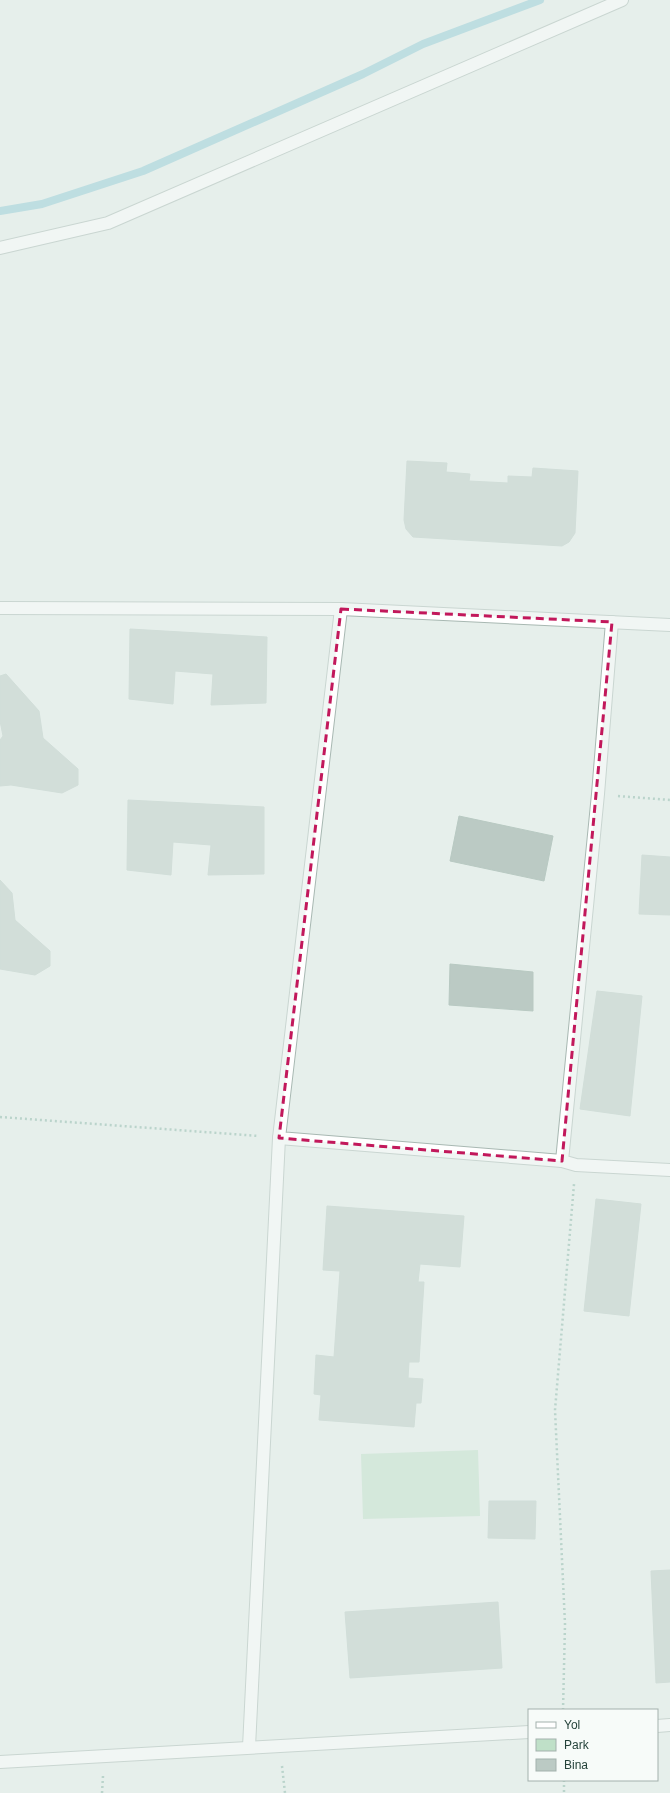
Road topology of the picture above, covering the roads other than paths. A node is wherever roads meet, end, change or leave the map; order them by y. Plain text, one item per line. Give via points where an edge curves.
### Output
1 (622, 0) edge
2 (0, 248) edge
3 (0, 608) edge
4 (341, 609) junction
5 (612, 622) junction
6 (670, 626) edge
7 (279, 1138) junction
8 (562, 1161) junction
9 (670, 1170) edge
10 (670, 1725) edge
11 (658, 1726) edge
12 (528, 1732) edge
13 (249, 1747) junction
14 (0, 1762) edge

1 - 2 street via 108,223
3 - 4 street
4 - 5 street
4 - 7 street
5 - 6 street
5 - 8 street
7 - 8 street
7 - 13 street
8 - 9 street via 576,1165
10 - 11 street
12 - 13 street
13 - 14 street

